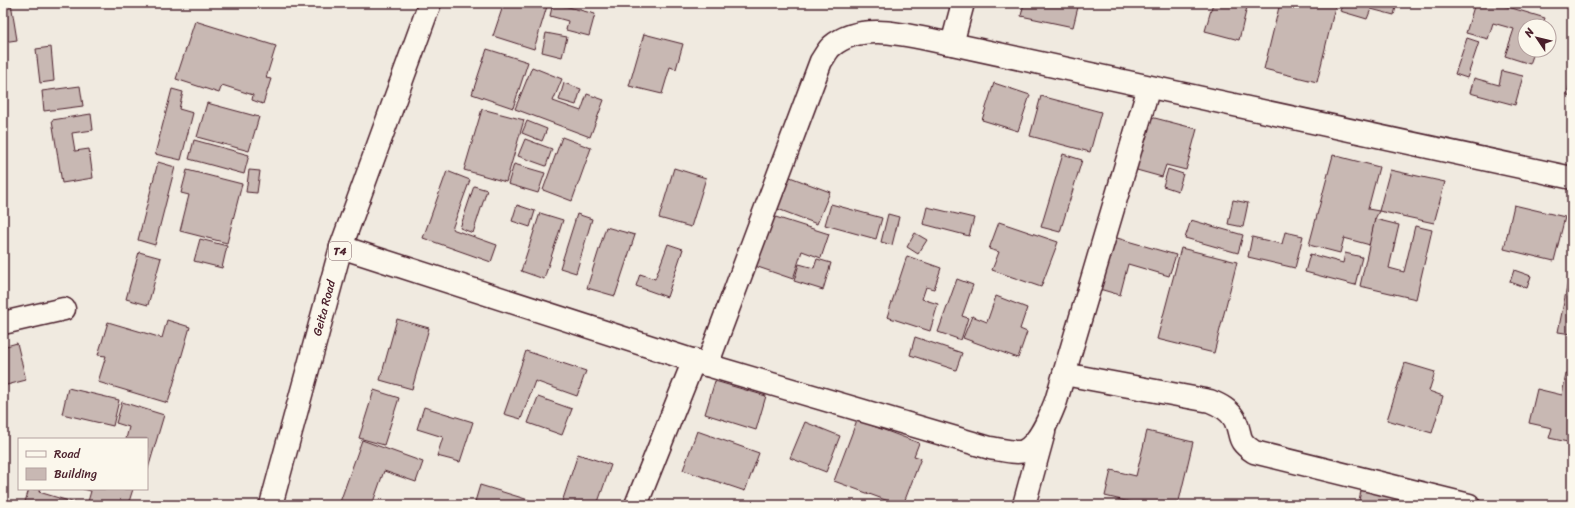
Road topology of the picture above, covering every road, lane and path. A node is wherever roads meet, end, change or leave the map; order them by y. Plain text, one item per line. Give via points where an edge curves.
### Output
1 (430, 3) edge
2 (963, 3) edge
3 (952, 44) junction
4 (1149, 87) junction
5 (1572, 178) edge
6 (341, 247) junction
7 (64, 309) dead end
8 (3, 322) edge
9 (701, 362) junction
10 (1064, 374) junction
11 (1045, 426) junction
12 (271, 505) edge
13 (636, 505) edge
14 (1024, 505) edge
15 (1469, 505) edge

1 - 6 main road, Geita Road / T4
2 - 3 main road
3 - 4 main road
3 - 9 main road via 880,31 853,34 830,47 822,61
4 - 5 main road
4 - 10 main road
6 - 9 main road
6 - 12 main road, Geita Road / T4
7 - 8 main road
9 - 11 main road via 982,446 1008,451 1024,451
9 - 13 main road
10 - 11 main road
10 - 15 main road via 1210,401 1224,407 1235,420 1245,446 1254,452
11 - 14 main road

